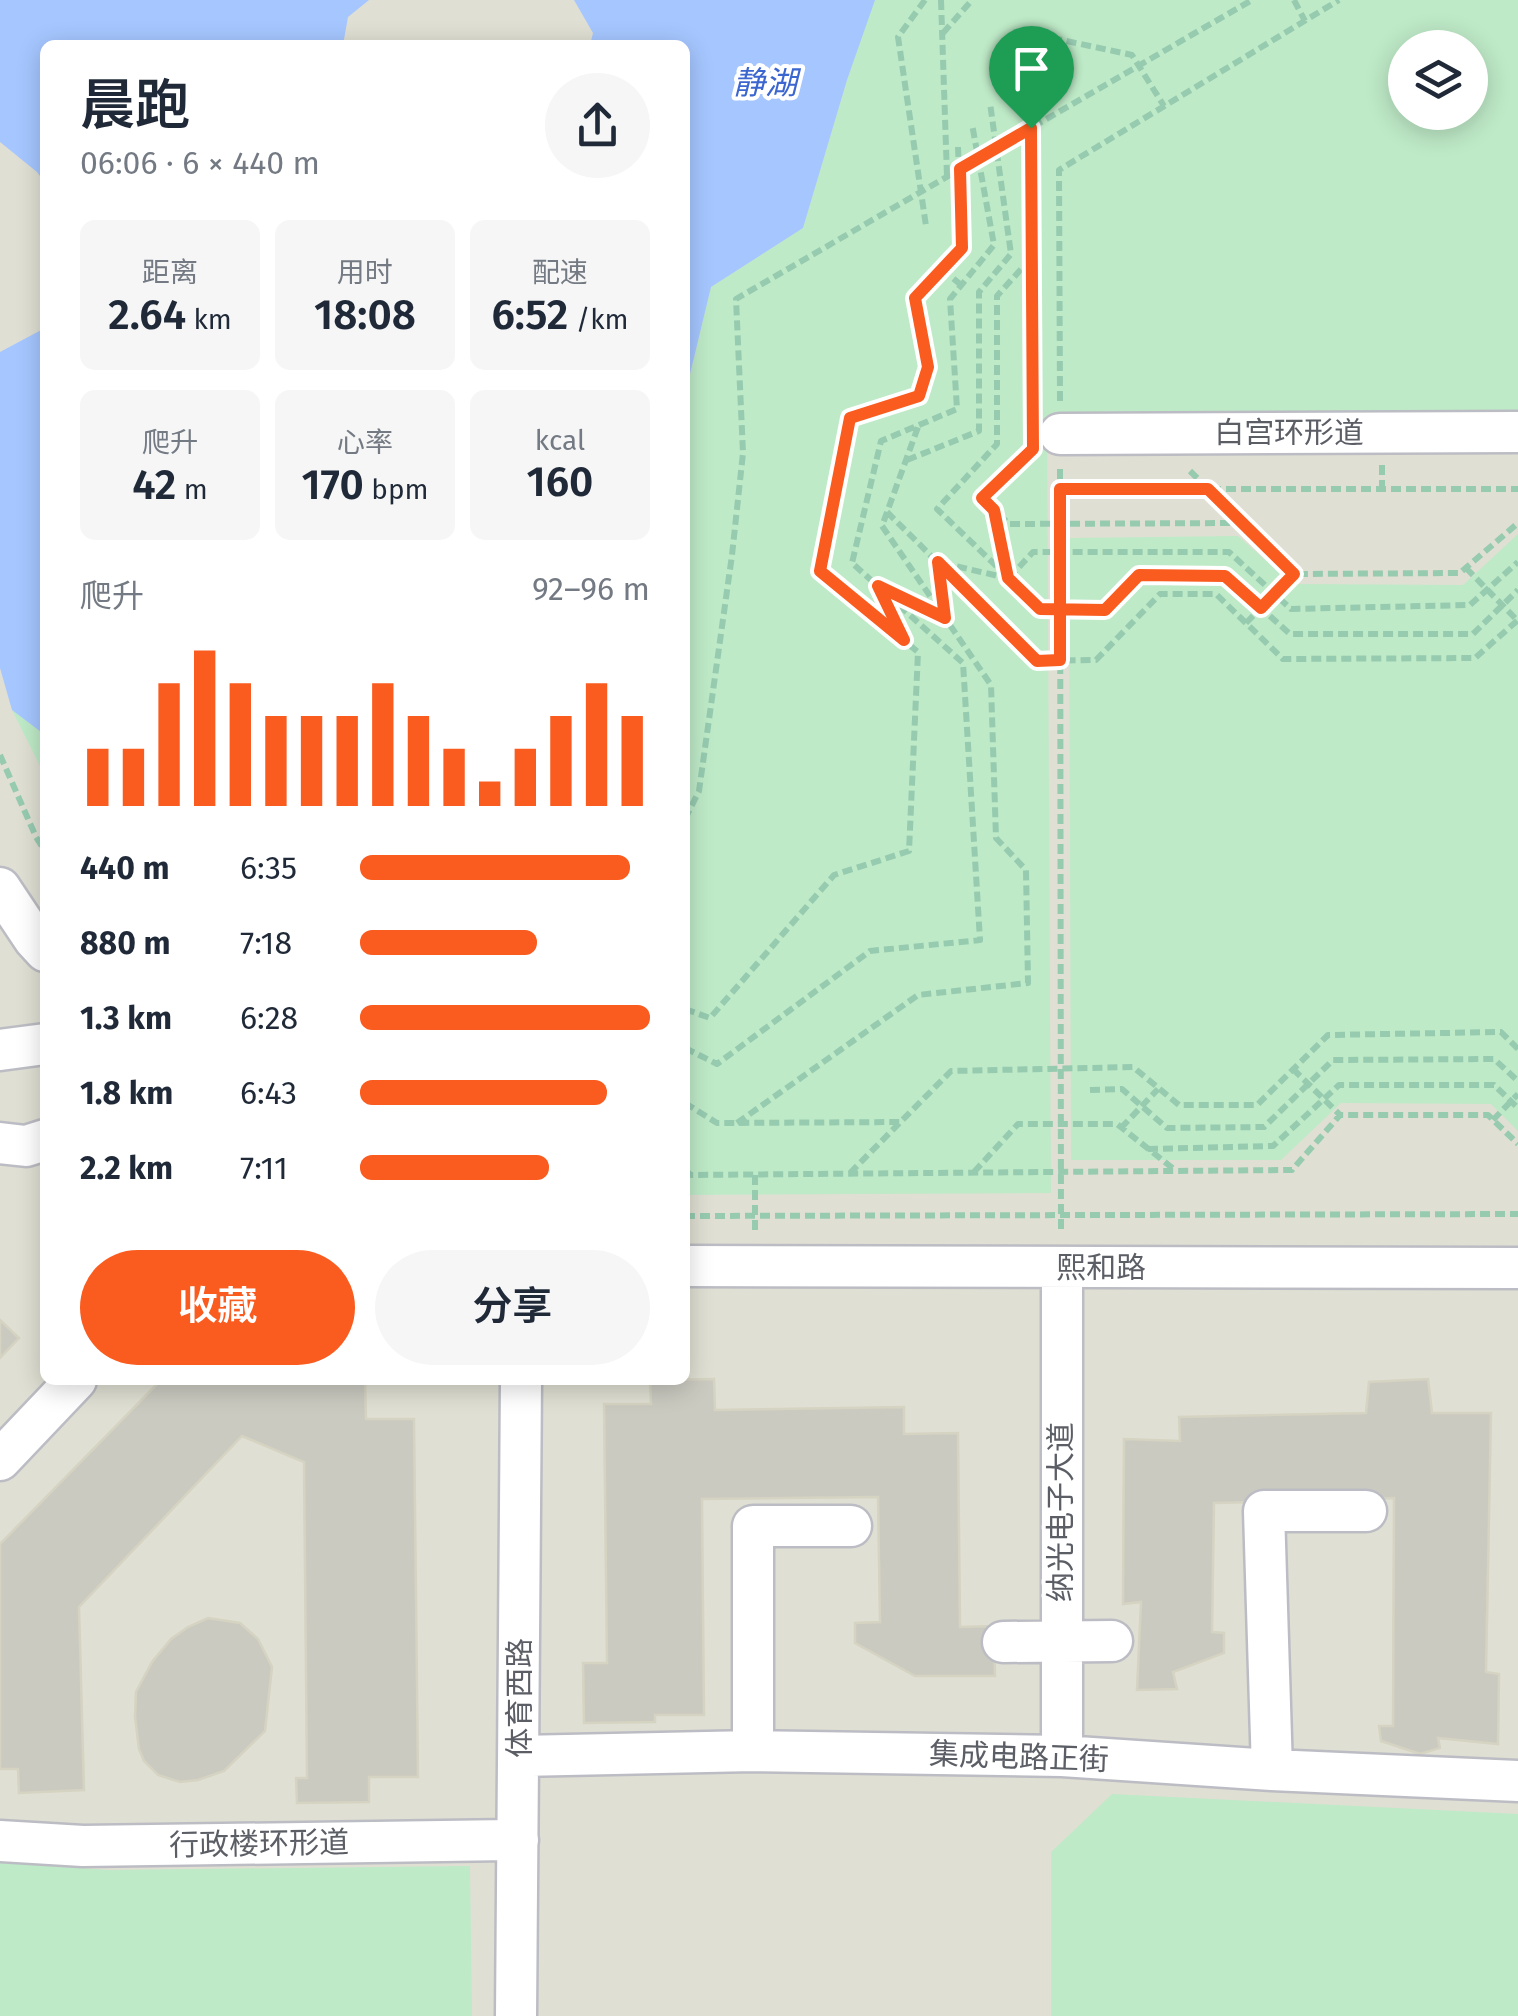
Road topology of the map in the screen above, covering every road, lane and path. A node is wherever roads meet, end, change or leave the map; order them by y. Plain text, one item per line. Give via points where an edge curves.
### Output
1 (926, 0) edge
2 (940, 0) edge
3 (972, 0) edge
4 (1252, 0) edge
5 (1294, 0) edge
6 (1340, 0) edge
7 (1306, 21) junction
8 (942, 34) junction
9 (1138, 66) junction
10 (990, 103) dead end
11 (1164, 106) junction
12 (972, 124) dead end
13 (1031, 128) junction
14 (958, 148) dead end
15 (996, 148) junction
16 (978, 158) junction
17 (960, 169) junction
18 (947, 176) junction
19 (920, 192) junction
20 (926, 226) dead end
21 (1032, 258) junction
22 (942, 269) junction
23 (972, 272) junction
24 (992, 276) junction
25 (986, 284) junction
26 (960, 285) junction
27 (1004, 289) junction
28 (918, 426) junction
29 (1518, 432) edge
30 (1042, 433) junction
31 (1152, 434) junction
32 (906, 461) junction
33 (1060, 489) junction
34 (1208, 489) junction
35 (1518, 489) edge
36 (994, 510) junction
37 (887, 512) junction
38 (1243, 523) junction
39 (1518, 523) edge
40 (1060, 524) junction
41 (1060, 552) junction
42 (938, 562) junction
43 (1518, 562) edge
44 (1466, 568) junction
45 (1294, 574) junction
46 (1008, 578) junction
47 (878, 586) junction
48 (1487, 589) junction
49 (1518, 590) edge
50 (1274, 594) junction
51 (1502, 605) junction
52 (1261, 608) junction
53 (1060, 609) junction
54 (945, 618) junction
55 (1518, 620) edge
56 (1246, 622) junction
57 (904, 640) junction
58 (1060, 660) junction
59 (0, 755) edge
60 (690, 809) edge
61 (40, 843) edge
62 (0, 888) edge
63 (26, 944) edge
64 (690, 1011) edge
65 (40, 1045) edge
66 (1518, 1049) edge
67 (0, 1050) edge
68 (690, 1050) edge
69 (1061, 1069) junction
70 (1294, 1069) junction
71 (1518, 1081) edge
72 (1309, 1084) junction
73 (1158, 1088) junction
74 (1090, 1090) dead end
75 (1518, 1094) edge
76 (1324, 1099) junction
77 (1511, 1101) junction
78 (690, 1106) edge
79 (1141, 1106) junction
80 (1518, 1108) edge
81 (1340, 1115) junction
82 (1493, 1120) junction
83 (901, 1122) junction
84 (738, 1123) junction
85 (1061, 1124) junction
86 (1121, 1128) junction
87 (40, 1142) edge
88 (0, 1143) edge
89 (1518, 1144) edge
90 (1148, 1148) junction
91 (1176, 1171) junction
92 (1061, 1172) junction
93 (973, 1173) junction
94 (850, 1174) junction
95 (690, 1175) edge
96 (755, 1175) junction
97 (1518, 1214) edge
98 (1061, 1215) junction
99 (690, 1216) edge
100 (755, 1216) junction
101 (690, 1266) edge
102 (1062, 1268) junction
103 (1518, 1268) edge
104 (71, 1385) edge
105 (521, 1385) edge
106 (0, 1460) edge
107 (1366, 1511) dead end
108 (851, 1526) dead end
109 (1061, 1640) junction
110 (1112, 1641) dead end
111 (1004, 1642) dead end
112 (754, 1751) junction
113 (520, 1756) junction
114 (1062, 1756) junction
115 (1272, 1770) junction
116 (1518, 1782) edge
117 (518, 1840) junction
118 (0, 1841) edge
119 (516, 2016) edge

1 - 19 path via 898,37
2 - 8 path
3 - 8 path
4 - 9 path
5 - 7 path
6 - 7 path
7 - 11 path
8 - 18 path
9 - 11 path
9 - 13 path
9 - 13 path via 1132,55 1057,40 1030,78
10 - 15 path
11 - 30 path via 1059,170
12 - 16 path
13 - 15 path
13 - 21 path
14 - 17 path
15 - 16 path
15 - 24 path via 1011,254
16 - 17 path
16 - 23 path via 994,245
17 - 18 path
17 - 22 path via 962,248
18 - 19 path
19 - 20 path
19 - 60 path via 736,299 743,453 699,790
21 - 27 path
21 - 30 path
22 - 26 path
22 - 57 path via 915,298 928,367 919,396 850,418 820,571
23 - 25 path
23 - 26 path
24 - 25 path
24 - 27 path
25 - 32 path via 980,292 980,431
26 - 28 path via 950,299 957,409
27 - 46 path via 997,296 997,444 936,510
28 - 32 path
28 - 47 path via 881,441 852,563
29 - 31 street, 白宫环形道
30 - 31 street, 白宫环形道
30 - 33 path
30 - 36 path via 982,498
31 - 34 path
32 - 37 path
33 - 34 path
33 - 40 path
34 - 35 path
34 - 38 path
36 - 40 path via 1008,524
36 - 46 path
37 - 42 path
37 - 54 path via 882,526
38 - 40 path
38 - 45 path
39 - 44 path
40 - 41 path
41 - 46 path via 1032,552
41 - 50 path via 1229,552
41 - 53 path
42 - 46 path
42 - 54 path
42 - 58 path via 1037,661
43 - 48 path
44 - 45 path
44 - 48 path
45 - 50 path
46 - 53 path via 1040,609
47 - 54 path
47 - 57 path
47 - 68 path via 963,663 980,940 870,951 717,1064
48 - 50 path via 1470,606 1291,608
48 - 51 path
49 - 51 path
50 - 52 path
51 - 52 path via 1473,634 1290,634
51 - 55 path
52 - 53 path via 1225,576 1139,575 1105,610
52 - 56 path
53 - 58 path
54 - 84 path via 992,685 996,838 1026,870 1028,983 918,996
55 - 56 path via 1475,658 1283,660
56 - 58 path via 1216,594 1160,594 1096,660
57 - 64 path via 918,652 909,851 834,875 710,1018
58 - 69 path
59 - 61 path
62 - 63 street
65 - 67 street
66 - 70 path via 1501,1032 1328,1034
69 - 73 path via 1133,1068
69 - 83 path via 952,1071
69 - 85 path
70 - 72 path
70 - 73 path via 1257,1105 1179,1105
71 - 72 path via 1494,1059 1334,1060
72 - 76 path
72 - 79 path via 1264,1127 1167,1128
73 - 79 path
74 - 79 path via 1122,1090
75 - 77 path
76 - 77 path via 1338,1086 1494,1086
76 - 81 path
76 - 90 path via 1274,1146
77 - 80 path
77 - 82 path
78 - 84 path via 717,1123
79 - 86 path
81 - 82 path
81 - 91 path via 1292,1170
82 - 89 path
83 - 84 path
83 - 94 path
85 - 86 path
85 - 92 path
85 - 93 path via 1018,1124
86 - 90 path
87 - 88 street
90 - 91 path
91 - 92 path
92 - 93 path
92 - 98 path
93 - 94 path
94 - 96 path
95 - 96 path
96 - 100 path
97 - 98 path
98 - 100 path
98 - 102 path
99 - 100 path
101 - 102 street, 熙和路
102 - 103 street, 熙和路
102 - 109 street, 纳光电子大道
104 - 106 street
105 - 113 street, 体育西路
107 - 115 street via 1264,1511
108 - 112 street via 754,1526
109 - 110 street
109 - 111 street
109 - 114 street, 纳光电子大道
112 - 113 street, 集成电路正街
112 - 114 street, 集成电路正街
113 - 117 street, 体育西路
114 - 115 street, 集成电路正街
115 - 116 street, 集成电路正街
117 - 118 street, 行政楼环形道 via 83,1846
117 - 119 street, 体育西路

